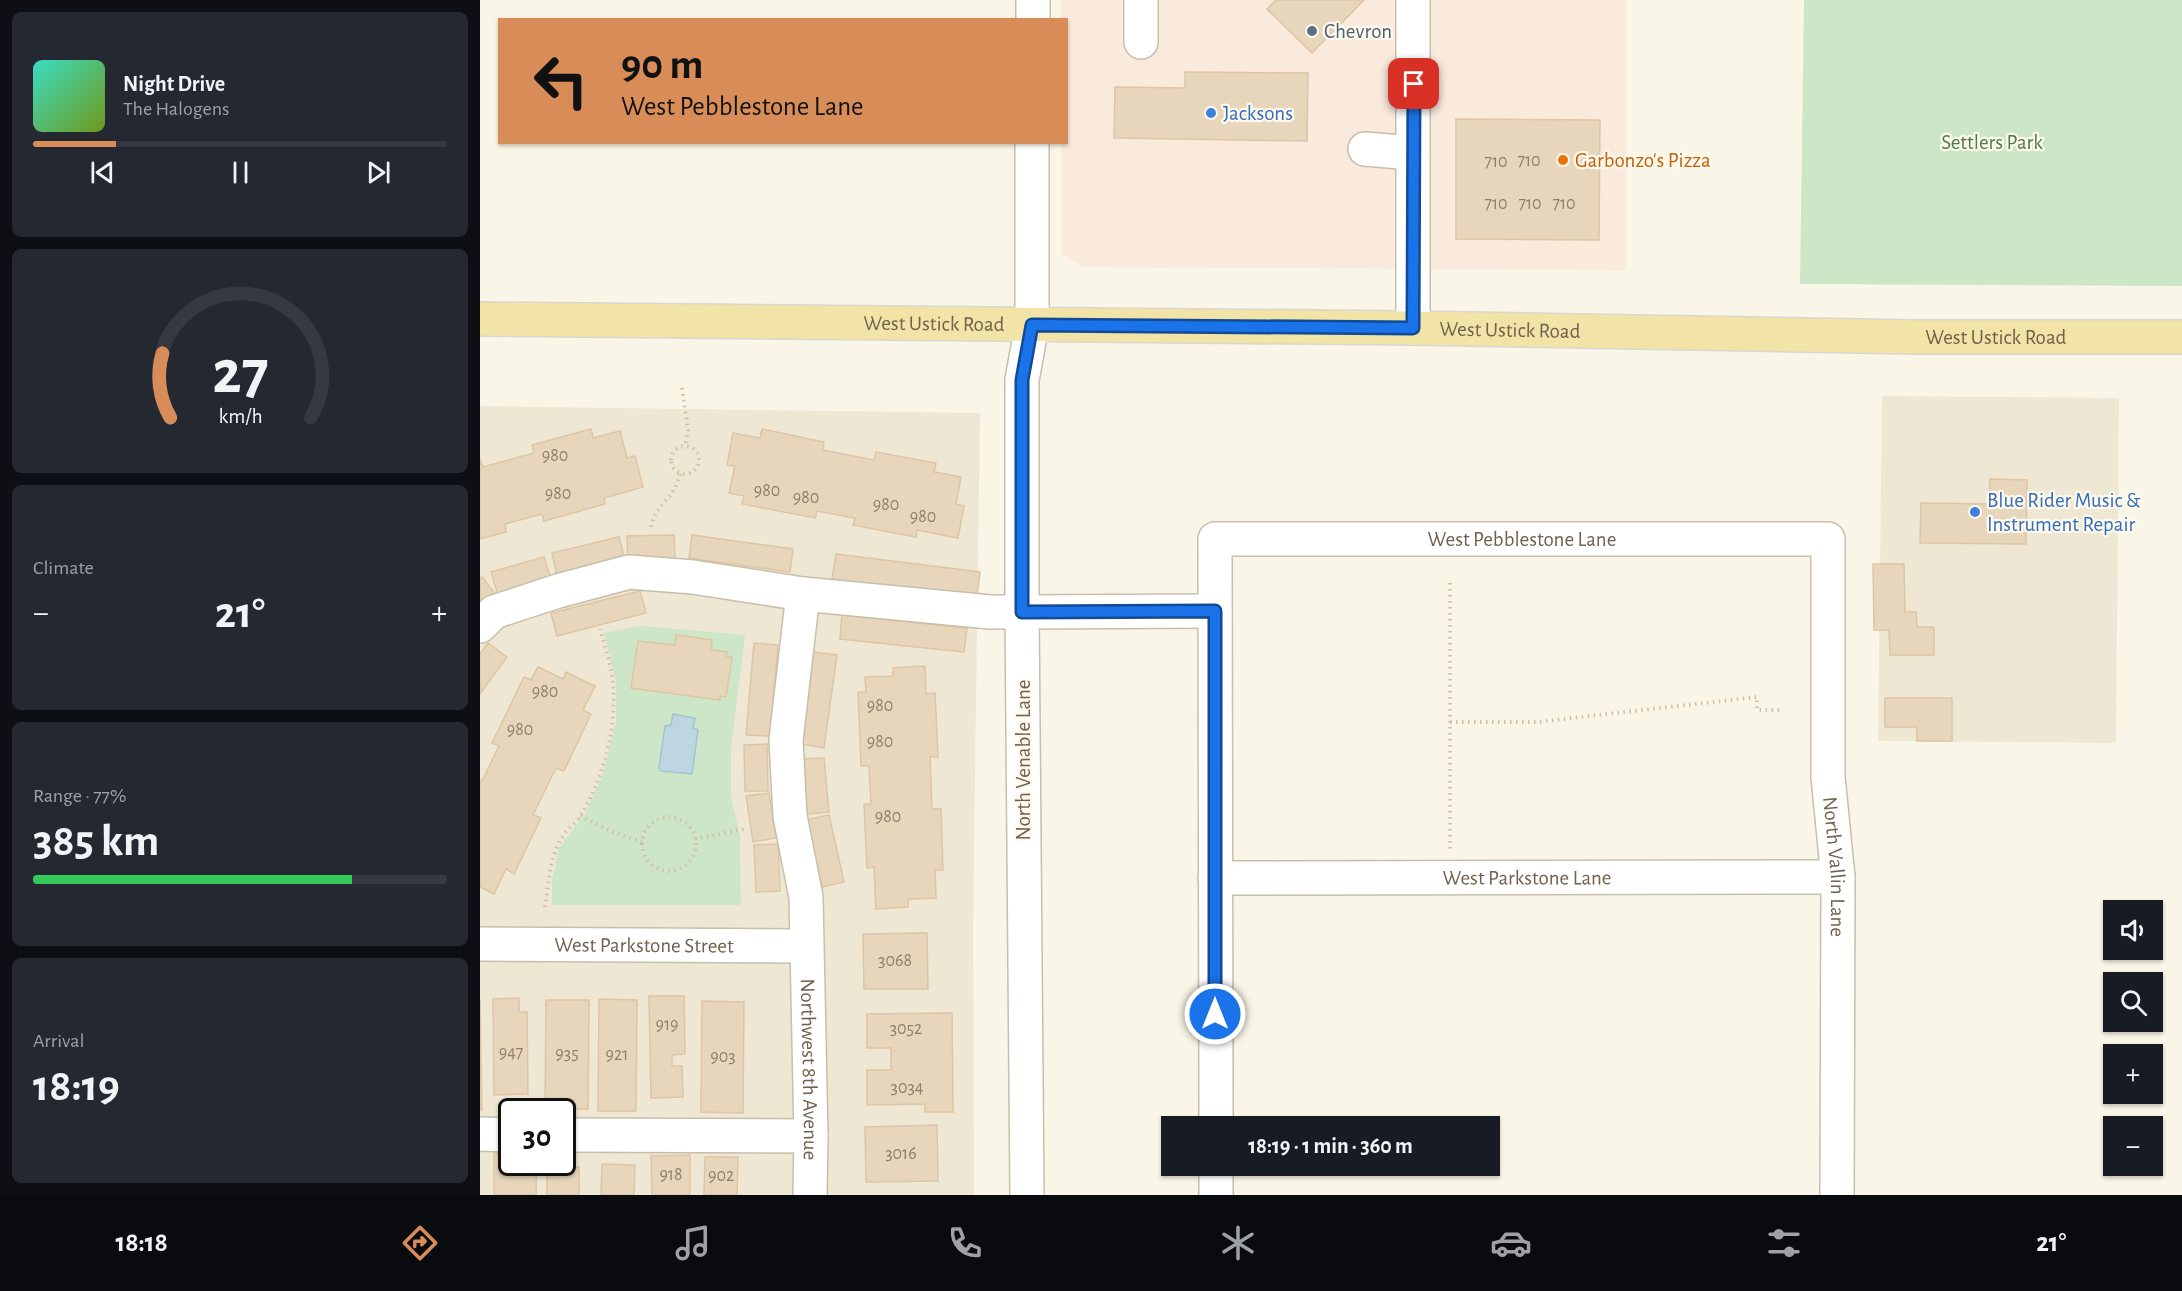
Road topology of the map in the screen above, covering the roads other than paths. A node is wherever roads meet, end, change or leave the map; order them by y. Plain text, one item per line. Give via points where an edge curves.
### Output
1 (1033, 0) edge
2 (1141, 0) edge
3 (1413, 0) edge
4 (1033, 18) edge
5 (1141, 42) dead end
6 (1032, 144) edge
7 (1365, 149) dead end
8 (1413, 153) junction
9 (480, 319) edge
10 (1032, 325) junction
11 (1413, 328) junction
12 (2182, 337) edge
13 (1828, 539) joint
14 (803, 594) junction
15 (1215, 611) junction
16 (1022, 612) junction
17 (480, 627) edge
18 (1838, 877) junction
19 (1215, 878) junction
20 (480, 945) edge
21 (806, 946) junction
22 (1216, 1116) edge
23 (480, 1134) edge
24 (498, 1135) edge
25 (576, 1135) edge
26 (811, 1136) junction
27 (1216, 1176) edge
28 (810, 1195) edge
29 (1027, 1195) edge
30 (1216, 1195) edge
31 (1838, 1195) edge

1 - 4 street
2 - 5 street
3 - 8 street
6 - 10 street, North Venable Lane
7 - 8 street
8 - 11 street
9 - 10 main road, West Ustick Road
10 - 11 main road, West Ustick Road
10 - 16 street, North Venable Lane via 1022,380
11 - 12 main road, West Ustick Road
13 - 15 street, West Pebblestone Lane via 1215,539
13 - 18 street, North Vallin Lane via 1828,777
14 - 16 street
14 - 17 street via 693,577 629,572 494,612
14 - 21 street, Northwest 8th Avenue via 786,740 790,816 806,897
15 - 16 street
15 - 19 street
16 - 29 street, North Venable Lane
18 - 19 street, West Parkstone Lane
18 - 31 street, North Vallin Lane
19 - 22 street
20 - 21 street, West Parkstone Street
21 - 26 street, Northwest 8th Avenue
23 - 24 street
25 - 26 street
26 - 28 street, Northwest 8th Avenue
27 - 30 street

